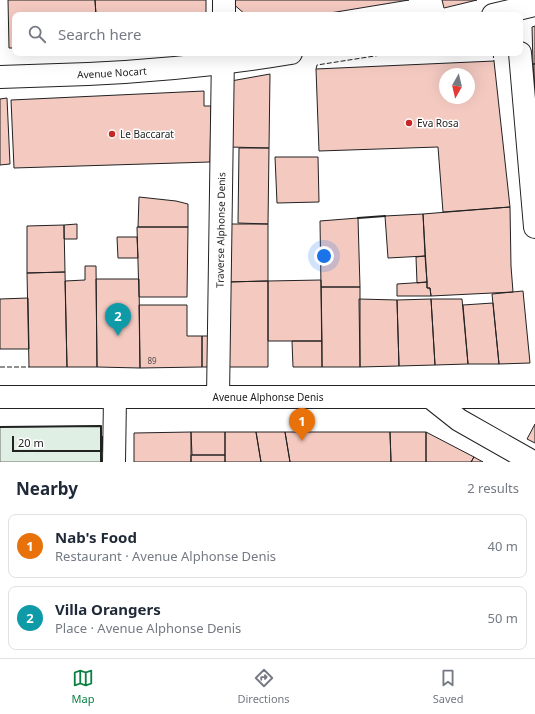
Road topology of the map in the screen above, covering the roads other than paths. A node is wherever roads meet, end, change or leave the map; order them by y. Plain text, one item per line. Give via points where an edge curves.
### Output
1 (224, 0) edge
2 (522, 10) edge
3 (224, 12) edge
4 (510, 12) edge
5 (250, 56) edge
6 (520, 56) edge
7 (223, 58) edge
8 (0, 77) edge
9 (535, 227) edge
10 (535, 396) edge
11 (0, 397) edge
12 (115, 397) junction
13 (218, 397) junction
14 (430, 397) junction
15 (114, 462) edge
16 (533, 462) edge

1 - 3 street
2 - 4 street
5 - 7 street, Avenue Nocart
6 - 9 street
7 - 8 street, Avenue Nocart via 178,68
7 - 13 street, Traverse Alphonse Denis
10 - 14 street, Avenue Alphonse Denis
11 - 12 street, Avenue Alphonse Denis
12 - 13 street, Avenue Alphonse Denis
12 - 15 street
13 - 14 street, Avenue Alphonse Denis
14 - 16 street via 459,420

